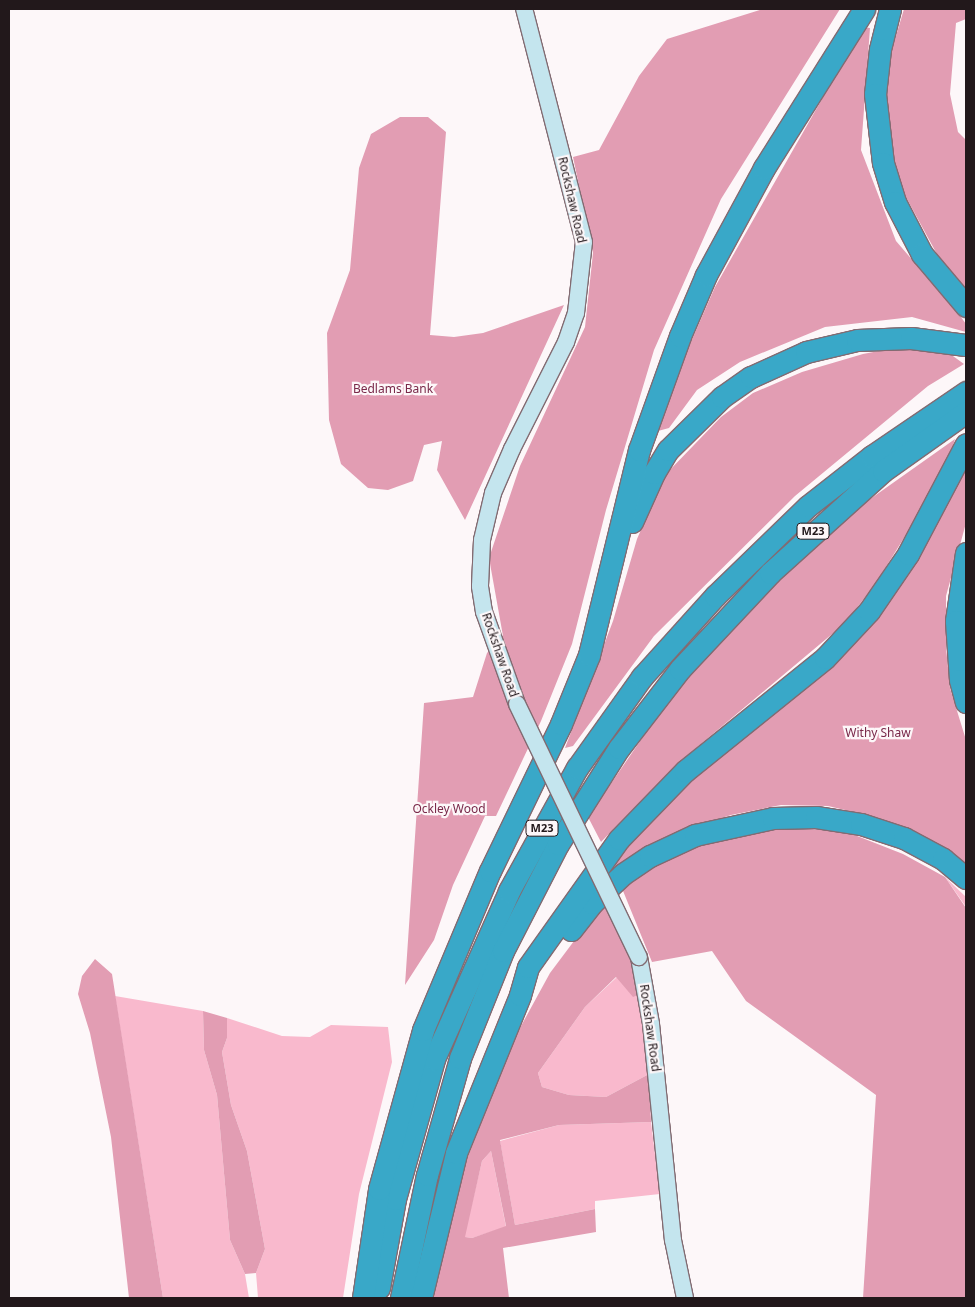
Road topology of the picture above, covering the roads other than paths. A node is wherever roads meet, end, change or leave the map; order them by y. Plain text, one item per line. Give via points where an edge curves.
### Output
1 (524, 9) edge
2 (864, 9) edge
3 (890, 9) edge
4 (966, 306) edge
5 (966, 345) edge
6 (966, 392) edge
7 (966, 412) edge
8 (966, 444) edge
9 (878, 463) junction
10 (618, 543) junction
11 (966, 553) edge
12 (966, 702) edge
13 (966, 878) edge
14 (520, 996) junction
15 (363, 1298) edge
16 (377, 1298) edge
17 (400, 1298) edge
18 (421, 1298) edge
19 (685, 1298) edge

1 - 19 street, Rockshaw Road, bridge via 584,242 578,304 566,342 493,493 482,540 480,586 484,612 517,704 639,957 651,1024 673,1240
2 - 10 highway via 764,168 706,275 639,450
3 - 4 highway via 880,49 876,87 878,141 895,202 932,269
5 - 10 highway via 911,338 858,340 806,352 751,377 722,397 668,450
6 - 9 highway, M23
7 - 9 highway, M23
8 - 14 highway via 908,554 869,611 825,658 685,771 619,839 528,967
9 - 16 highway, M23 via 808,506 715,596 642,677 577,768 509,892 434,1059 395,1200
9 - 17 highway, M23 via 680,669 619,748 558,844 503,951 460,1058 427,1175
10 - 15 highway via 589,654 565,715 490,871 423,1030 379,1189
11 - 12 highway via 956,622 959,670
13 - 14 highway via 943,860 904,838 861,824 816,817 773,818 731,824 695,835 623,874 592,903
14 - 18 highway via 456,1153

